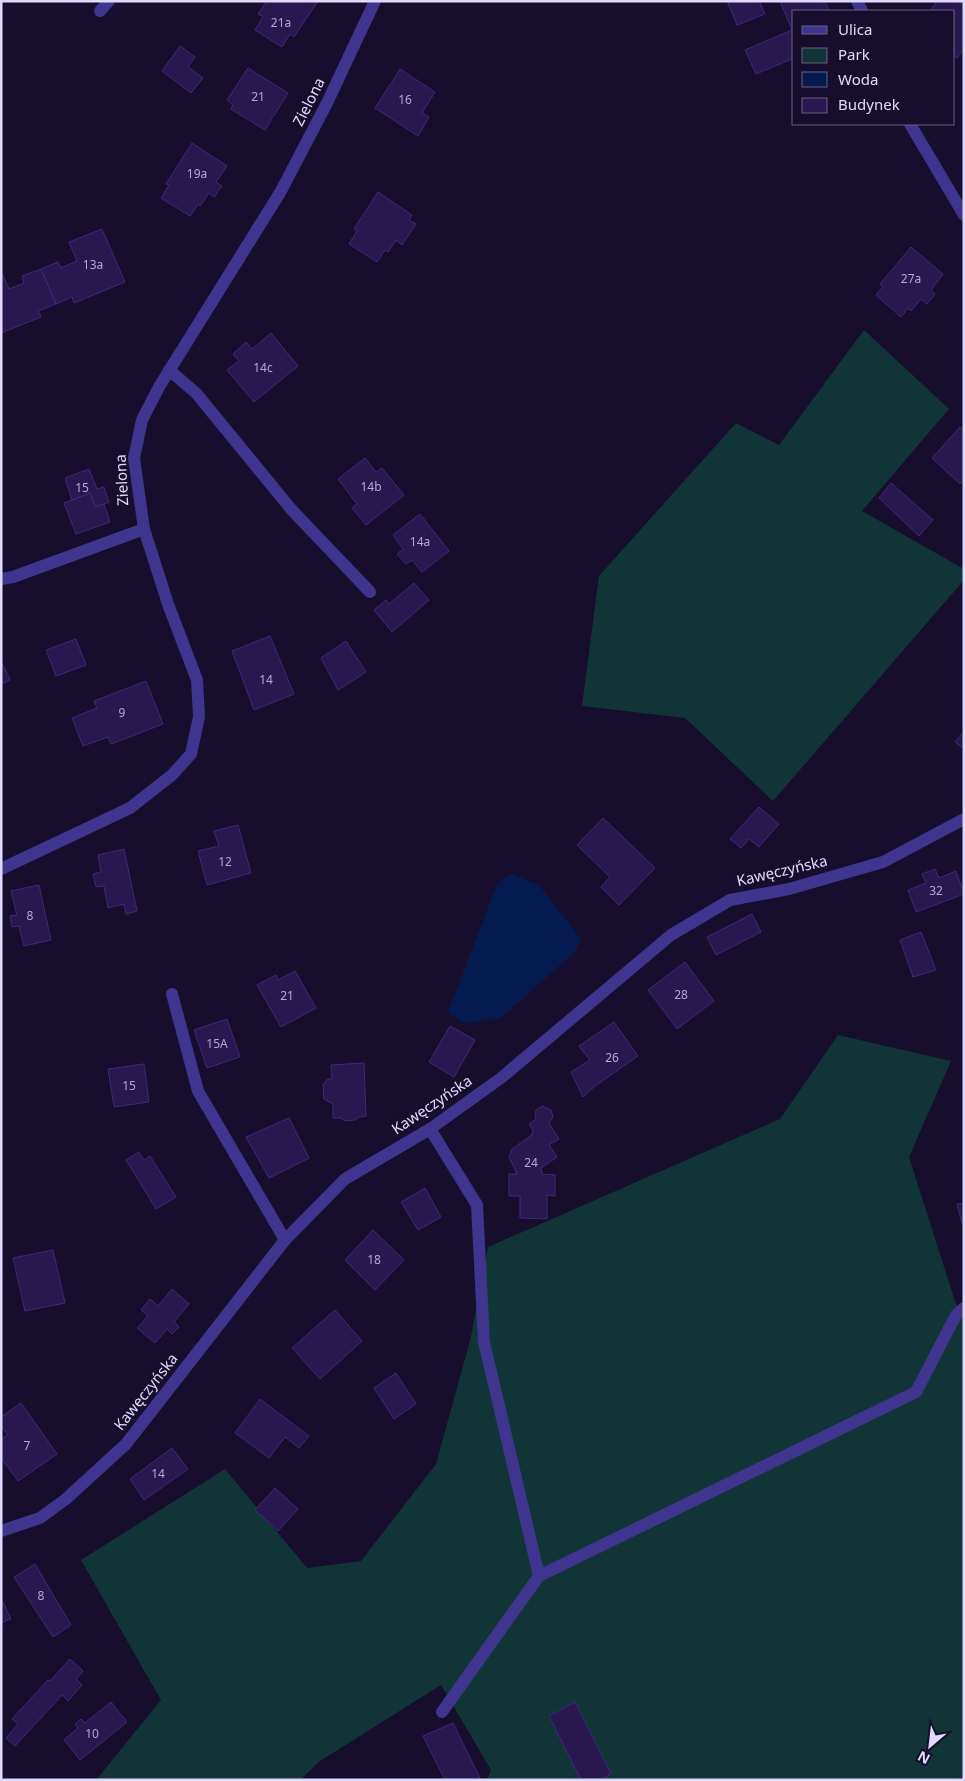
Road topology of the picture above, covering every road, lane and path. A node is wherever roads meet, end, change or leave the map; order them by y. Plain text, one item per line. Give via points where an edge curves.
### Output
1 (109, 1) edge
2 (375, 1) edge
3 (100, 11) dead end
4 (911, 125) edge
5 (964, 215) edge
6 (169, 370) junction
7 (144, 529) junction
8 (1, 579) edge
9 (370, 592) dead end
10 (962, 823) edge
11 (1, 869) edge
12 (172, 994) dead end
13 (430, 1129) junction
14 (285, 1240) junction
15 (964, 1308) edge
16 (1, 1531) edge
17 (539, 1576) junction
18 (442, 1712) dead end

1 - 3 street
2 - 6 street, Zielona via 281,191
4 - 5 street
6 - 7 street, Zielona via 142,420 134,458
6 - 9 street via 196,393 291,509
7 - 8 street via 13,578
7 - 11 street, Zielona via 197,680 199,717 191,754 172,775 130,808
10 - 13 street, Kawęczyńska via 883,862 789,889 730,900 671,935 501,1078
12 - 14 street via 198,1091
13 - 14 street, Kawęczyńska via 344,1180
13 - 17 street via 476,1205 484,1342
14 - 16 street, Kawęczyńska via 126,1444 66,1499 40,1518
15 - 17 street via 956,1315 916,1392
17 - 18 street

